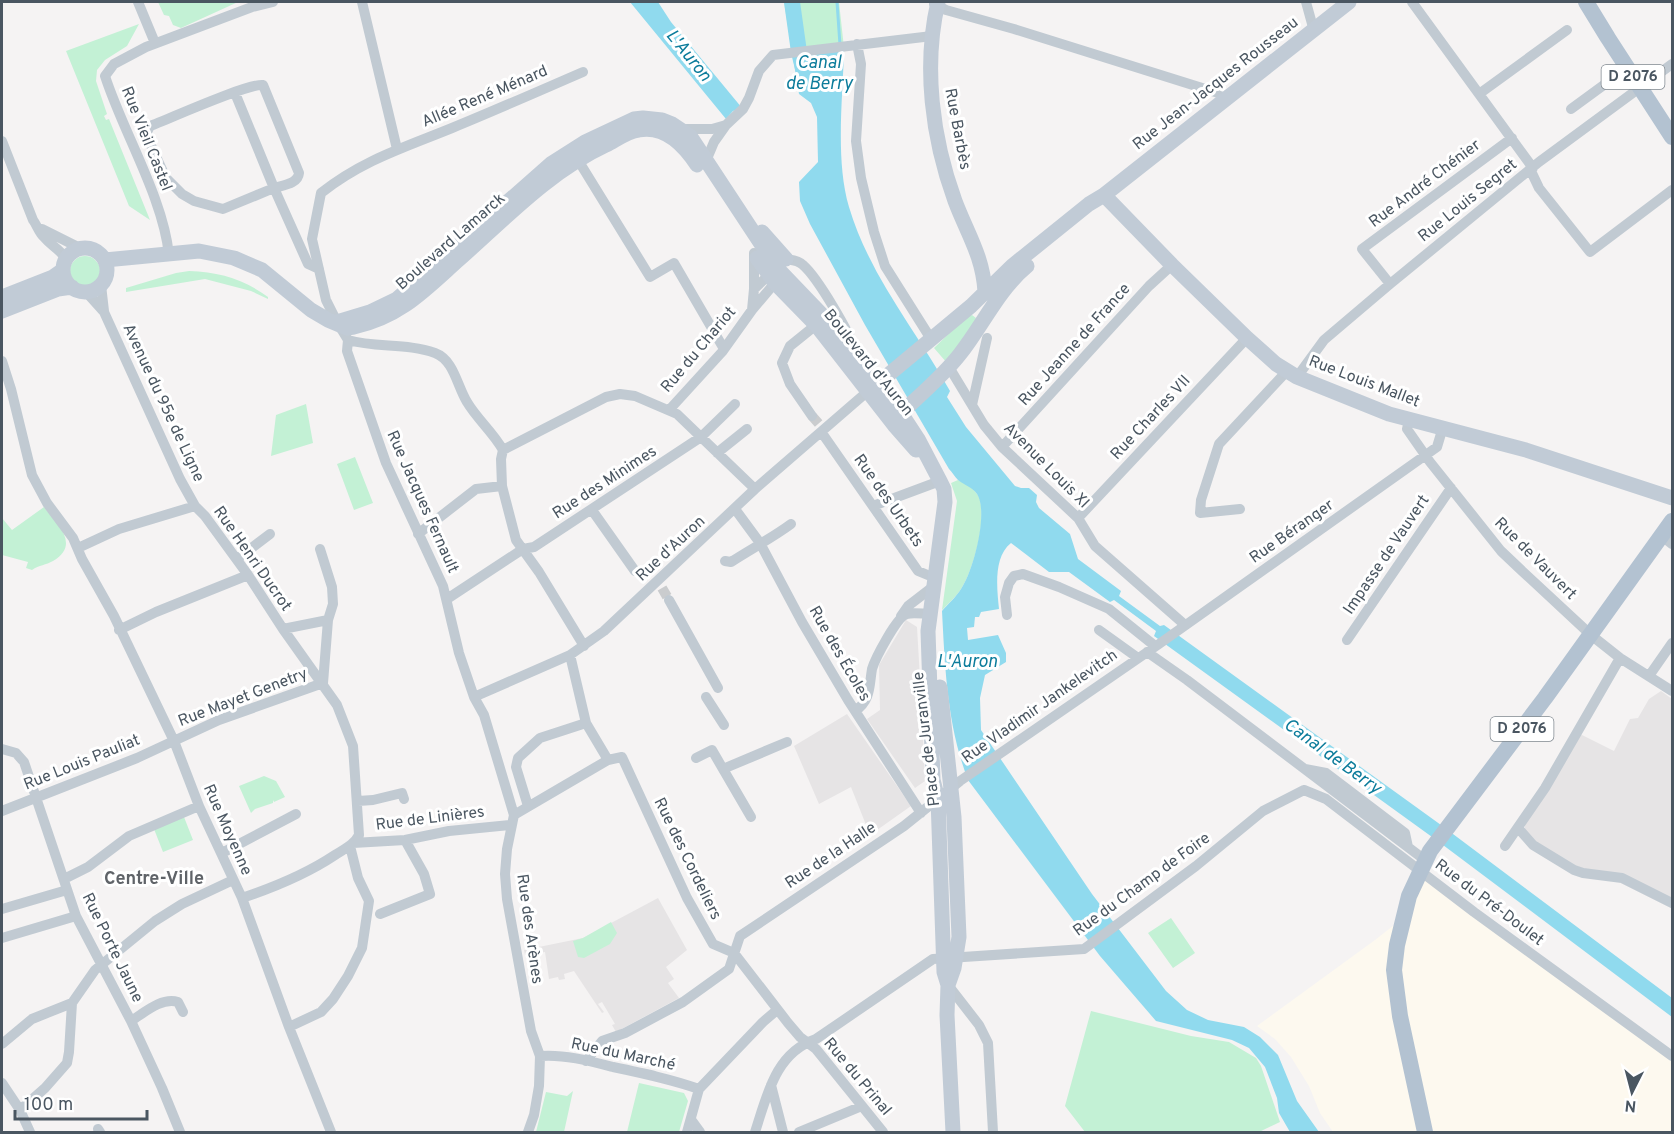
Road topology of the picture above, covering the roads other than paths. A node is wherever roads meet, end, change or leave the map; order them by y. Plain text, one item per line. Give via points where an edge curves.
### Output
1 (138, 2) edge
2 (273, 2) edge
3 (362, 2) edge
4 (1306, 2) edge
5 (1349, 2) edge
6 (1412, 2) edge
7 (1579, 2) edge
8 (935, 3) edge
9 (1590, 9) edge
10 (1567, 30) dead end
11 (1314, 31) junction
12 (932, 36) junction
13 (155, 43) junction
14 (852, 45) junction
15 (1672, 64) edge
16 (1628, 68) junction
17 (583, 72) dead end
18 (1641, 87) junction
19 (235, 93) junction
20 (1479, 94) junction
21 (1231, 97) junction
22 (1571, 109) dead end
23 (728, 123) junction
24 (682, 129) junction
25 (147, 132) junction
26 (1672, 137) edge
27 (1512, 138) junction
28 (130, 139) junction
29 (2, 141) edge
30 (397, 149) junction
31 (578, 160) junction
32 (706, 161) junction
33 (1531, 169) junction
34 (274, 188) junction
35 (1672, 190) edge
36 (1104, 195) junction
37 (39, 227) junction
38 (80, 248) junction
39 (754, 253) junction
40 (168, 255) junction
41 (105, 260) junction
42 (65, 264) junction
43 (1172, 265) junction
44 (319, 269) junction
45 (778, 272) junction
46 (104, 280) junction
47 (994, 280) junction
48 (1390, 284) junction
49 (754, 289) junction
50 (79, 290) junction
51 (2, 297) edge
52 (970, 306) junction
53 (752, 310) junction
54 (2, 311) edge
55 (104, 312) junction
56 (982, 320) junction
57 (337, 322) junction
58 (816, 325) junction
59 (987, 338) dead end
60 (1247, 338) junction
61 (348, 340) junction
62 (928, 342) junction
63 (724, 349) junction
64 (2, 361) edge
65 (859, 361) junction
66 (947, 370) junction
67 (1292, 374) junction
68 (873, 392) junction
69 (735, 404) dead end
70 (972, 405) junction
71 (906, 408) junction
72 (670, 409) junction
73 (1409, 420) junction
74 (819, 426) junction
75 (1443, 428) junction
76 (747, 429) dead end
77 (701, 436) junction
78 (1002, 447) junction
79 (503, 450) junction
80 (717, 453) junction
81 (1425, 455) junction
82 (932, 467) junction
83 (940, 481) junction
84 (502, 486) junction
85 (1451, 488) junction
86 (755, 489) junction
87 (1672, 498) edge
88 (195, 506) junction
89 (873, 506) junction
90 (735, 509) junction
91 (1240, 509) dead end
92 (592, 510) junction
93 (1078, 518) junction
94 (1672, 521) edge
95 (791, 524) dead end
96 (270, 534) dead end
97 (418, 534) junction
98 (1667, 540) edge
99 (760, 543) junction
100 (78, 548) junction
101 (320, 549) dead end
102 (523, 549) junction
103 (237, 559) junction
104 (725, 561) dead end
105 (635, 571) dead end
106 (248, 574) junction
107 (935, 582) junction
108 (447, 598) junction
109 (669, 600) tunnel mouth
110 (930, 614) junction
111 (1006, 615) dead end
112 (901, 616) junction
113 (328, 620) junction
114 (1185, 625) junction
115 (119, 630) junction
116 (283, 630) junction
117 (1100, 630) dead end
118 (928, 631) junction
119 (1591, 635) junction
120 (1347, 640) dead end
121 (1672, 643) edge
122 (584, 646) junction
123 (1150, 650) junction
124 (570, 655) junction
125 (1620, 658) junction
126 (1649, 676) junction
127 (323, 683) junction
128 (718, 688) dead end
129 (1672, 691) edge
130 (474, 697) junction
131 (706, 697) dead end
132 (855, 711) junction
133 (586, 723) junction
134 (724, 725) dead end
135 (174, 741) junction
136 (787, 742) dead end
137 (2, 749) edge
138 (696, 758) dead end
139 (608, 760) junction
140 (723, 769) junction
141 (1302, 769) junction
142 (955, 785) junction
143 (1304, 790) junction
144 (35, 798) junction
145 (404, 799) dead end
146 (358, 801) junction
147 (935, 801) junction
148 (199, 806) junction
149 (528, 806) junction
150 (2, 811) edge
151 (921, 813) junction
152 (296, 814) dead end
153 (751, 817) dead end
154 (512, 820) junction
155 (1518, 828) junction
156 (405, 840) junction
157 (351, 844) junction
158 (1505, 846) dead end
159 (222, 853) junction
160 (1425, 861) junction
161 (233, 880) junction
162 (66, 884) junction
163 (242, 898) junction
164 (1672, 903) edge
165 (1137, 906) dead end
166 (2, 909) edge
167 (380, 914) dead end
168 (76, 916) junction
169 (1120, 920) junction
170 (2, 939) edge
171 (946, 951) junction
172 (734, 953) junction
173 (100, 965) junction
174 (948, 986) junction
175 (72, 1003) junction
176 (777, 1010) junction
177 (183, 1012) dead end
178 (131, 1021) junction
179 (289, 1027) junction
180 (808, 1042) junction
181 (2, 1044) edge
182 (540, 1056) junction
183 (1672, 1056) edge
184 (586, 1061) junction
185 (2, 1083) edge
186 (771, 1085) junction
187 (697, 1094) junction
188 (862, 1106) junction
189 (20, 1110) junction
190 (692, 1121) junction
191 (30, 1132) edge
192 (180, 1132) edge
193 (332, 1132) edge
194 (528, 1132) edge
195 (687, 1132) edge
196 (700, 1132) edge
197 (755, 1132) edge
198 (783, 1132) edge
199 (799, 1132) edge
200 (884, 1132) edge
201 (953, 1132) edge
202 (993, 1132) edge
203 (1425, 1132) edge

1 - 13 street
2 - 13 street, Rue Vieil Castel
3 - 30 street
4 - 11 street
5 - 11 main road, Rue Jean-Jacques Rousseau
6 - 20 street
7 - 9 main road, D 2076 via 1589,15
8 - 12 main road, Rue Barbès
8 - 21 street
9 - 16 main road, D 2076
10 - 20 street
11 - 21 main road, Rue Jean-Jacques Rousseau
12 - 14 street
12 - 47 main road, Rue Barbès via 930,81 942,154 955,201
13 - 28 street, Rue Vieil Castel via 114,64 105,76
14 - 23 street via 773,55 759,71 743,109
14 - 62 street via 861,64 856,141 874,232 885,266
15 - 18 street, Rue Louis Segret
16 - 18 main road, D 2076
16 - 22 street
17 - 30 street, Allée René Ménard
18 - 26 main road, D 2076
18 - 33 street, Rue Louis Segret
19 - 25 street via 150,126
19 - 34 street
19 - 34 street via 263,85 299,173 295,181
20 - 27 street
21 - 36 main road, Rue Jean-Jacques Rousseau
23 - 24 street via 712,129
23 - 32 street
24 - 32 main road
24 - 57 main road, Boulevard Lamarck via 662,120 634,119 585,142 552,163 397,299
25 - 28 street
25 - 34 street via 166,178 194,201 223,209
27 - 33 street
27 - 48 street, Rue André Chénier via 1362,249
28 - 40 street, Rue Vieil Castel via 167,239
29 - 37 street via 27,208
30 - 44 street, Allée René Ménard via 363,164 321,193 312,239
31 - 39 main road, Boulevard Lamarck via 636,130 668,134 693,159
31 - 57 main road, Boulevard Lamarck via 559,172 403,309 354,327 346,328
31 - 63 street via 650,277 674,263
32 - 45 main road
33 - 35 street via 1539,188 1590,252
33 - 48 street, Rue Louis Segret
34 - 44 street via 308,264
36 - 43 main road, Rue Louis Mallet
36 - 47 main road, Rue Jean-Jacques Rousseau
37 - 38 street
37 - 42 street via 43,237 60,250
38 - 41 main road via 92,249
38 - 42 main road
39 - 45 main road, Boulevard Lamarck
39 - 49 street, Rue du Chariot
40 - 41 main road
40 - 46 main road via 118,270
40 - 57 main road via 208,251 234,258 262,270 311,310
41 - 46 main road
42 - 50 main road via 64,277
42 - 51 main road via 53,277
43 - 60 main road, Rue Louis Mallet
43 - 78 street, Rue Jeanne de France
44 - 57 street, Rue Jacques Fernault via 326,300
45 - 49 street
45 - 53 street, Rue du Chariot
45 - 58 main road, Boulevard d'Auron
45 - 65 main road, Boulevard d'Auron via 824,317
45 - 65 street, Boulevard d'Auron via 794,260 803,264 851,337
46 - 50 main road via 92,291
46 - 55 street, Avenue du 95e de Ligne
47 - 52 main road, Rue Jean-Jacques Rousseau
47 - 56 main road
48 - 67 street, Rue Louis Segret via 1324,340
49 - 53 street, Rue du Chariot
50 - 54 main road via 58,289
50 - 55 street, Avenue du 95e de Ligne
52 - 56 main road
52 - 62 main road, Rue Jean-Jacques Rousseau
53 - 63 street, Rue du Chariot
55 - 88 street, Avenue du 95e de Ligne
56 - 66 main road
57 - 61 street, Rue Jacques Fernault
58 - 68 main road, Boulevard d'Auron
58 - 74 street, Rue des Urbets via 790,345 782,363 790,384
59 - 70 street
60 - 67 main road, Rue Louis Mallet
60 - 93 street, Rue Charles VII
61 - 79 street via 412,348 440,356
61 - 97 street, Rue Jacques Fernault via 347,351 375,433
62 - 68 main road, Rue Jean-Jacques Rousseau
63 - 72 street, Rue du Chariot
64 - 100 street, Rue Moyenne via 33,477
65 - 68 main road, Boulevard d'Auron
66 - 70 street, Avenue Louis XI
66 - 71 main road
67 - 73 main road, Rue Louis Mallet
67 - 91 street, Rue Louis Segret via 1219,444 1200,513
68 - 71 main road, Boulevard d'Auron
68 - 74 street, Rue d'Auron
68 - 82 main road, Boulevard d'Auron via 894,425
69 - 77 street, Rue des Minimes
70 - 78 street, Avenue Louis XI
71 - 82 main road, Boulevard d'Auron
72 - 77 street
72 - 79 street via 635,396 606,397
73 - 75 main road, Rue Louis Mallet
73 - 81 street, Rue de Vauvert via 1407,429
74 - 86 street, Rue d'Auron
74 - 89 street, Rue des Urbets
75 - 81 street, Rue Béranger via 1437,447
75 - 87 main road, Rue Louis Mallet via 1526,450
76 - 80 street
77 - 80 street
77 - 92 street, Rue des Minimes
78 - 93 street, Avenue Louis XI
79 - 84 street
80 - 86 street
81 - 85 street, Rue de Vauvert
81 - 114 street, Rue Béranger
82 - 83 main road, Boulevard d'Auron
83 - 89 street
83 - 107 main road, Boulevard d'Auron via 945,502
84 - 97 street via 476,489
84 - 102 street via 516,540
85 - 119 street, Rue de Vauvert via 1501,551
85 - 120 street, Impasse de Vauvert
86 - 90 street, Rue d'Auron
88 - 100 street via 119,529
88 - 103 street, Rue Henri Ducrot
89 - 107 street, Rue des Urbets via 918,571
90 - 99 street, Rue des Écoles
90 - 122 street, Rue d'Auron via 660,585
92 - 102 street, Rue des Minimes via 534,547
92 - 105 street
93 - 114 street, Avenue Louis XI via 1095,546
94 - 98 main road, D 2076
95 - 99 street
96 - 103 street
97 - 108 street, Rue Jacques Fernault
98 - 119 main road, D 2076
99 - 104 street via 731,562
99 - 132 street, Rue des Écoles
100 - 115 street, Rue Moyenne
101 - 113 street via 332,587 333,604
102 - 108 street, Rue des Minimes
102 - 122 street
103 - 106 street, Rue Henri Ducrot
106 - 115 street
106 - 116 street, Rue Henri Ducrot
107 - 110 main road, Boulevard d'Auron
107 - 112 street
108 - 130 street, Rue Jacques Fernault
109 - 128 street
110 - 112 street
110 - 118 main road, Boulevard d'Auron
111 - 123 street via 1009,583 1014,576 1023,574 1109,609
112 - 132 street via 876,659 869,694
113 - 116 street
113 - 127 street
114 - 123 street, Rue Béranger
115 - 135 street, Rue Moyenne
116 - 127 street, Rue Henri Ducrot
117 - 123 street
118 - 142 main road, Place de Juranville
118 - 147 main road, Place de Juranville
119 - 125 street, Rue de Vauvert
119 - 160 main road, D 2076
121 - 126 street
122 - 124 street, Rue d'Auron
123 - 141 street, Rue du Pré-Doulet
123 - 142 street, Rue Vladimir Jankelevitch
124 - 130 street, Rue d'Auron
124 - 133 street
125 - 126 street, Rue de Vauvert
125 - 155 street
126 - 129 street, Rue de Vauvert
127 - 135 street, Rue Mayet Genetry via 219,720
127 - 146 street, Rue Henri Ducrot via 337,705 353,746
130 - 154 street, Rue des Arènes via 483,715
131 - 134 street
132 - 151 street, Rue des Écoles
133 - 139 street
133 - 149 street via 540,738 518,758 516,767
135 - 144 street, Rue Louis Pauliat
135 - 148 street, Rue Moyenne
136 - 140 street
137 - 144 street, Rue Porte Jaune via 16,753 24,762
138 - 140 street via 712,750
139 - 149 street
139 - 172 street, Rue des Cordeliers via 622,757 687,898 713,944
140 - 153 street
141 - 143 street
141 - 160 street, Rue du Pré-Doulet via 1326,774 1405,833 1408,847
142 - 147 street, Rue de la Halle
142 - 171 main road, Place de Juranville via 959,937
143 - 160 street, Rue du Pré-Doulet via 1326,799
143 - 169 street, Rue du Champ de Foire via 1263,812
144 - 150 street, Rue Louis Pauliat
144 - 162 street, Rue Porte Jaune
145 - 146 street via 402,793
146 - 157 street, Rue Henri Ducrot via 359,835
147 - 151 street, Rue de la Halle
147 - 171 main road, Place de Juranville
148 - 159 street, Rue Moyenne
148 - 162 street via 129,836
149 - 154 street
151 - 172 street, Rue de la Halle via 740,936
152 - 159 street
154 - 156 street, Rue de Linières
154 - 182 street, Rue des Arènes via 505,874 507,899 531,1031
155 - 158 street
155 - 164 street via 1533,845 1574,870 1622,878
156 - 157 street, Rue de Linières
156 - 167 street via 430,894
157 - 163 street via 308,873
157 - 179 street via 358,878 369,902 362,948 348,976 321,1012
159 - 161 street, Rue Moyenne
160 - 183 street, Rue du Pré-Doulet
160 - 203 main road, D 2076 via 1409,896 1394,970
161 - 163 street, Rue Moyenne
161 - 173 street via 172,910
162 - 166 street
162 - 168 street, Rue Porte Jaune
163 - 179 street, Rue Moyenne
165 - 169 street, Rue du Champ de Foire
168 - 170 street
168 - 173 street, Rue Porte Jaune
169 - 171 street, Rue du Champ de Foire via 1083,948
171 - 174 main road
171 - 180 street
172 - 176 street, Rue des Cordeliers
172 - 184 street, Rue de la Halle via 729,969 683,1002 602,1041
173 - 175 street
173 - 178 street, Rue Porte Jaune
174 - 201 main road
174 - 202 street via 988,1043
175 - 181 street via 32,1019
175 - 189 street via 67,1063
176 - 180 street, Rue des Cordeliers
176 - 187 street
177 - 178 street via 178,1002 170,1000
178 - 192 street, Rue Porte Jaune
179 - 193 street, Rue Moyenne
180 - 186 street via 785,1059
180 - 188 street, Rue du Prinal
182 - 184 street, Rue du Marché
182 - 194 street, Rue des Arènes via 539,1086
184 - 187 street, Rue du Marché via 684,1083
185 - 189 street
186 - 197 street
186 - 198 street
187 - 190 street
188 - 199 street
188 - 200 street, Rue du Prinal
189 - 191 street
190 - 195 street
190 - 196 street

